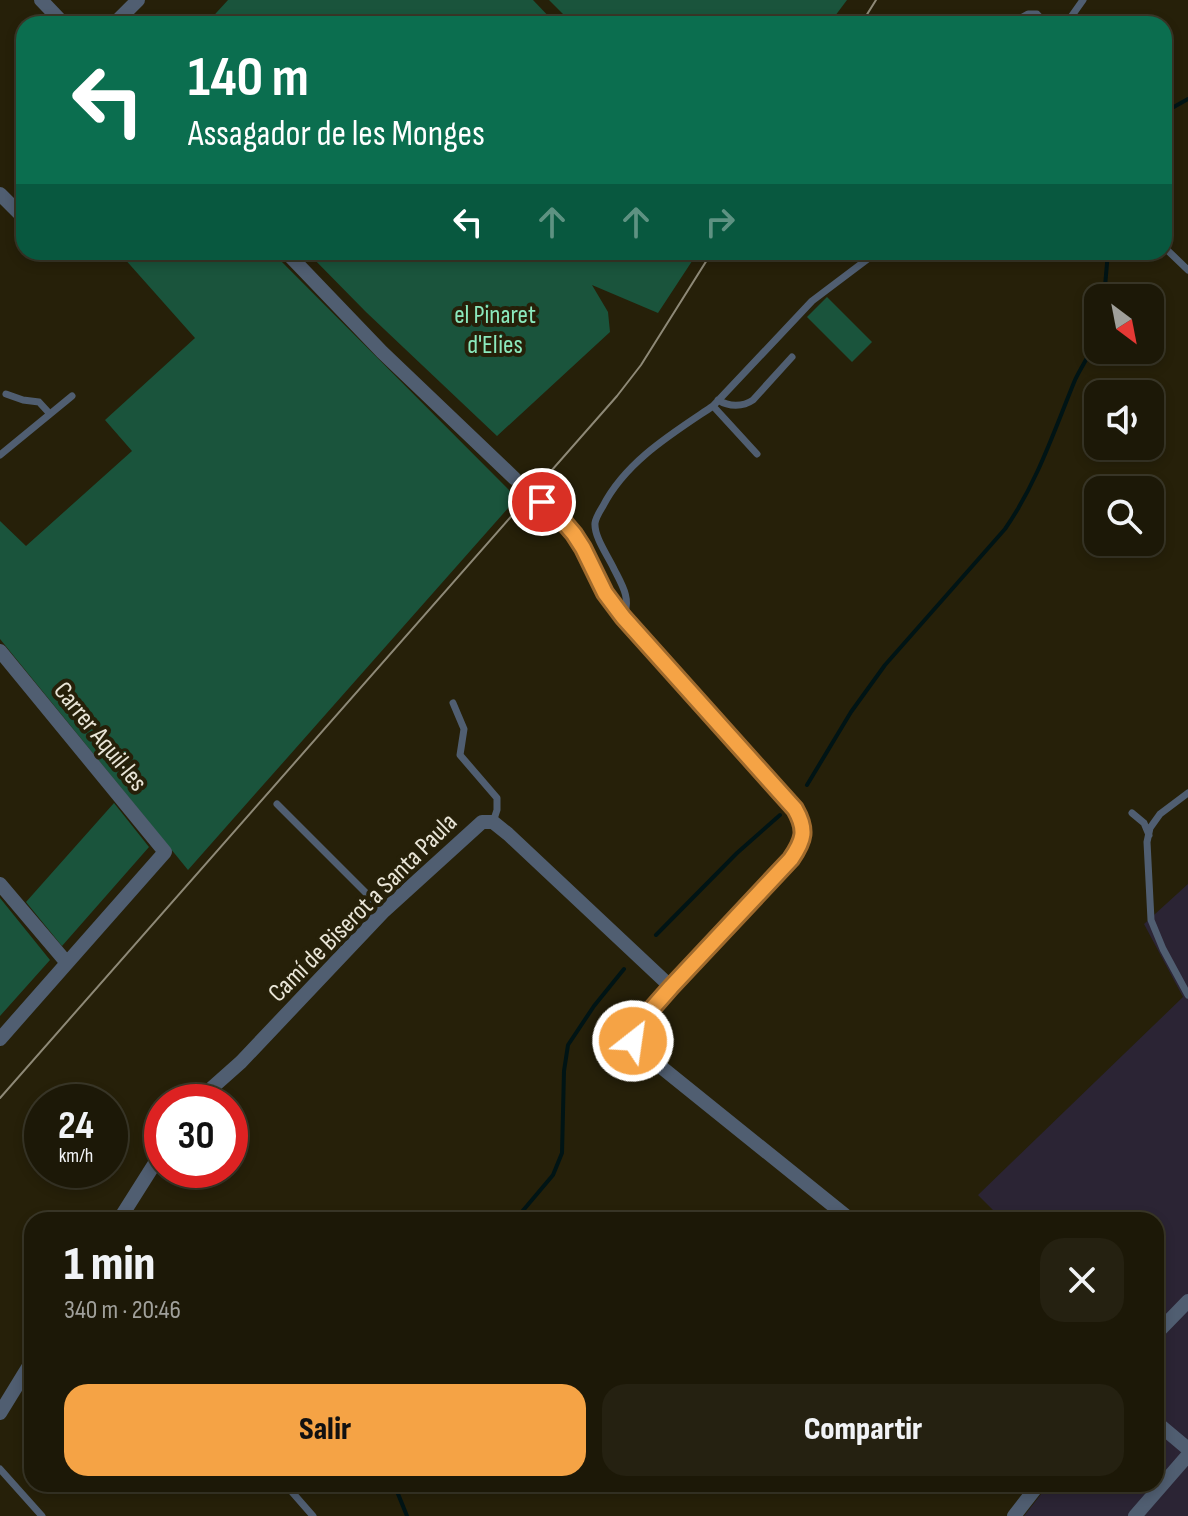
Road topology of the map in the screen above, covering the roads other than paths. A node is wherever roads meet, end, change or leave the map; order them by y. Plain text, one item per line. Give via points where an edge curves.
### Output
1 (41, 0) edge
2 (138, 0) edge
3 (56, 16) edge
4 (122, 16) edge
5 (0, 194) edge
6 (16, 210) edge
7 (1172, 255) edge
8 (294, 260) edge
9 (866, 260) edge
10 (1188, 270) edge
11 (792, 357) dead end
12 (6, 394) dead end
13 (72, 396) dead end
14 (716, 403) junction
15 (50, 414) junction
16 (757, 454) dead end
17 (0, 455) edge
18 (514, 478) tunnel mouth
19 (542, 502) tunnel mouth
20 (623, 617) junction
21 (0, 651) edge
22 (453, 703) dead end
23 (1188, 793) edge
24 (277, 804) dead end
25 (1132, 813) dead end
26 (493, 822) junction
27 (1149, 835) junction
28 (0, 884) edge
29 (384, 911) junction
30 (67, 963) junction
31 (671, 987) junction
32 (1188, 995) edge
33 (0, 1039) edge
34 (216, 1084) edge
35 (144, 1185) edge
36 (130, 1212) edge
37 (841, 1212) edge
38 (1188, 1301) edge
39 (1164, 1326) edge
40 (24, 1374) edge
41 (0, 1413) edge
42 (1164, 1430) edge
43 (1188, 1452) edge
44 (0, 1469) edge
45 (1164, 1481) edge
46 (292, 1492) edge
47 (1033, 1492) edge
48 (1155, 1492) edge
49 (42, 1516) edge
50 (313, 1516) edge
51 (1014, 1516) edge
52 (1135, 1516) edge

1 - 3 street
2 - 4 street
5 - 6 street
7 - 10 lane
8 - 18 street
9 - 14 lane via 812,301
11 - 14 lane via 745,405
12 - 15 lane via 39,402
13 - 15 lane
14 - 16 lane
14 - 20 lane via 648,453 614,488 595,520 626,595
15 - 17 lane
19 - 20 street via 574,534
20 - 31 street via 795,809 802,824 803,836 791,859
21 - 30 street, Carrer Aquil·les via 165,852
22 - 26 lane via 464,729 460,755 497,798
23 - 27 lane via 1160,814
24 - 29 lane
25 - 27 lane
26 - 29 street, Camí de Biserot a Santa Paula via 482,822
26 - 31 street, Camí de Biserot a Santa Paula
27 - 32 lane via 1151,920
28 - 30 street
29 - 34 street, Camí de Biserot a Santa Paula
30 - 33 street
31 - 37 street via 634,1029 633,1041
35 - 36 street
38 - 39 street
40 - 41 street
42 - 43 street
43 - 45 street
44 - 49 lane
46 - 50 lane
47 - 51 street
48 - 52 street

